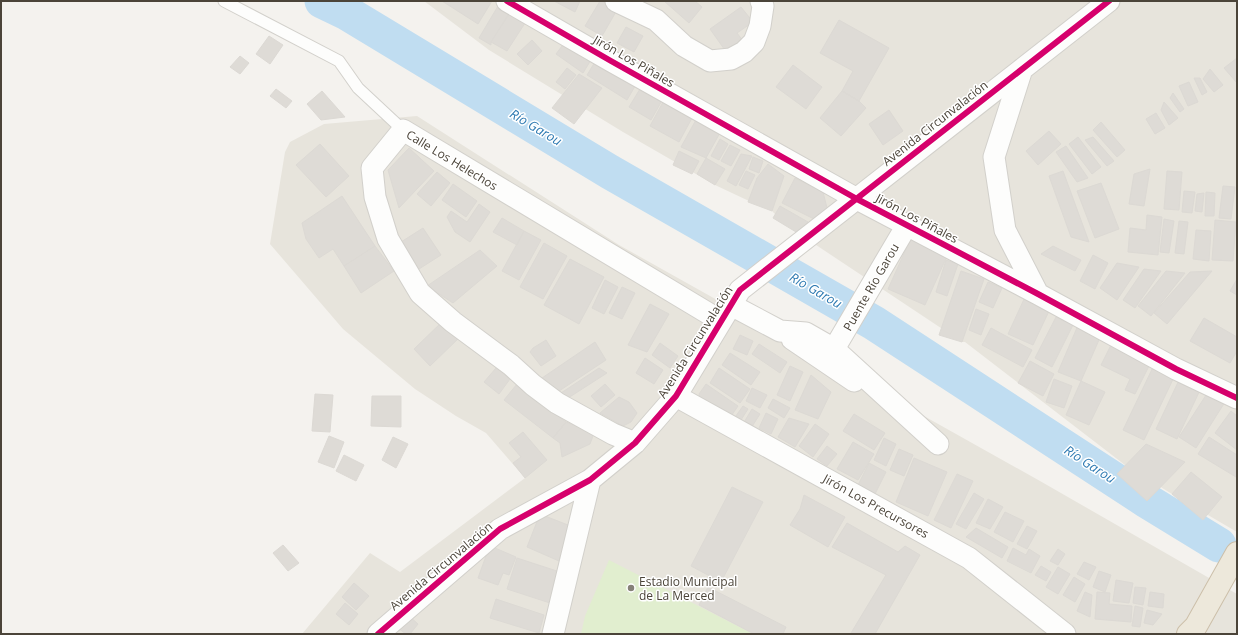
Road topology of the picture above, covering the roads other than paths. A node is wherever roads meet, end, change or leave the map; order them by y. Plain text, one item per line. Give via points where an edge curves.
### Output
1 (224, 1) edge
2 (507, 1) edge
3 (616, 1) edge
4 (761, 1) edge
5 (1109, 1) edge
6 (1022, 69) junction
7 (403, 130) junction
8 (857, 199) junction
9 (907, 225) junction
10 (1038, 294) junction
11 (726, 313) junction
12 (780, 331) junction
13 (834, 349) junction
14 (676, 396) junction
15 (1237, 398) edge
16 (913, 421) junction
17 (636, 444) junction
18 (938, 444) dead end
19 (590, 480) junction
20 (1237, 553) edge
21 (378, 634) edge
22 (553, 634) edge
23 (1065, 634) edge
24 (1188, 634) edge

1 - 7 lane via 339,61 358,88
2 - 8 street, Jirón Los Piñales
3 - 4 street via 656,20 684,46 710,61 731,59 744,52 754,42 760,26 763,6
5 - 6 street, Avenida Circunvalación
6 - 8 street, Avenida Circunvalación
6 - 10 street via 994,157 1005,230
7 - 11 street, Calle Los Helechos
7 - 17 street, Calle Los Helechos via 372,168 375,197 388,239 420,293 557,403
8 - 9 street, Jirón Los Piñales
8 - 11 street, Avenida Circunvalación via 740,290
9 - 10 street, Jirón Los Piñales
9 - 13 street, Puente Río Garou
10 - 15 street, Jirón Los Piñales via 1176,369
11 - 12 street, Calle Los Helechos
11 - 14 street, Avenida Circunvalación
12 - 13 street via 806,333
12 - 16 street, Calle Los Helechos
13 - 16 street
14 - 17 street, Avenida Circunvalación
14 - 23 street, Jirón Los Precursores via 969,558
16 - 18 street
17 - 19 street, Avenida Circunvalación
19 - 21 street, Avenida Circunvalación via 500,530
19 - 22 street
20 - 24 highway via 1196,626

